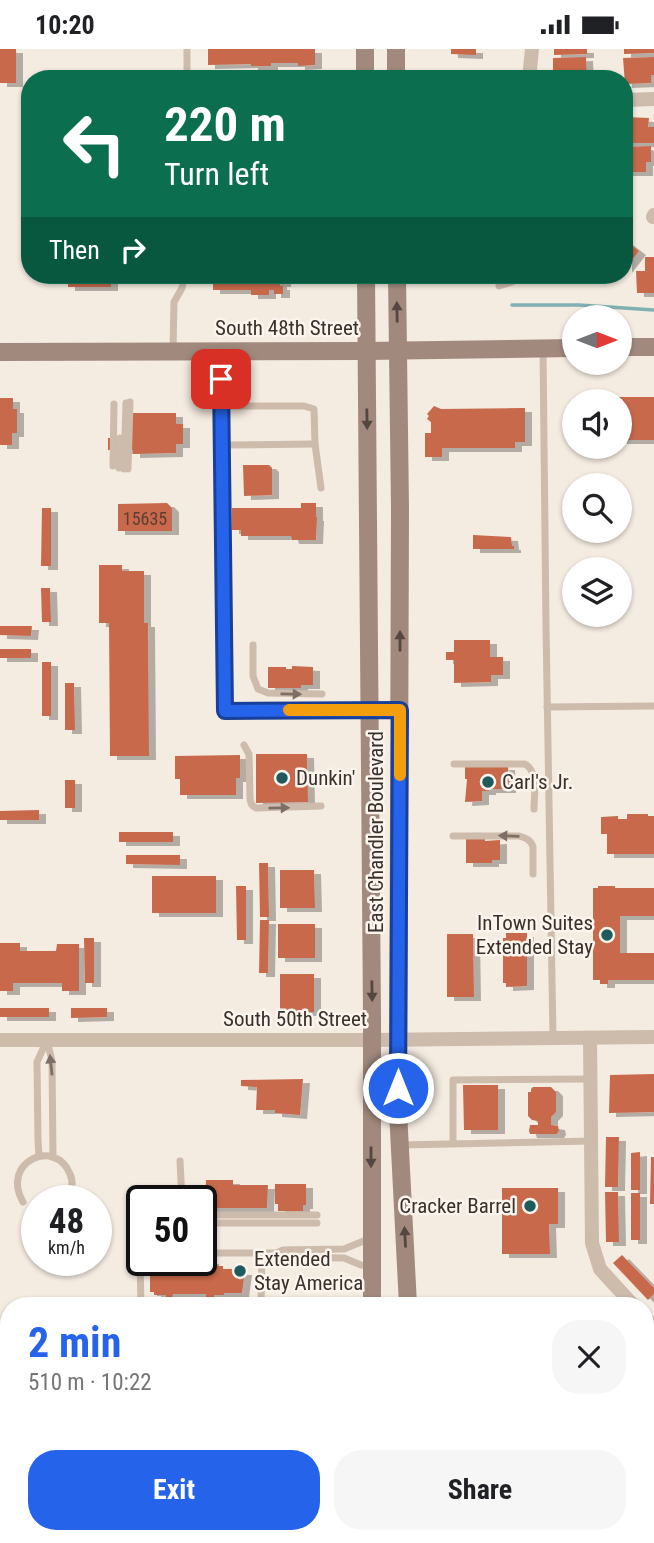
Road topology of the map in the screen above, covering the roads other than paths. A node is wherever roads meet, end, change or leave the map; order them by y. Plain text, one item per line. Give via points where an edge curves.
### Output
1 (187, 49) edge
2 (365, 49) edge
3 (396, 49) edge
4 (533, 49) edge
5 (187, 70) edge
6 (365, 70) edge
7 (396, 70) edge
8 (530, 70) edge
9 (654, 99) edge
10 (633, 100) edge
11 (183, 284) edge
12 (366, 284) edge
13 (397, 284) edge
14 (506, 284) edge
15 (499, 286) dead end
16 (632, 347) edge
17 (654, 347) edge
18 (543, 348) junction
19 (562, 348) edge
20 (398, 350) junction
21 (221, 351) junction
22 (366, 351) junction
23 (0, 352) edge
24 (173, 352) junction
25 (222, 406) junction
26 (315, 444) junction
27 (222, 445) junction
28 (121, 468) joint
29 (321, 488) dead end
30 (253, 645) dead end
31 (322, 694) dead end
32 (654, 706) edge
33 (547, 707) junction
34 (370, 710) junction
35 (400, 710) junction
36 (244, 744) dead end
37 (454, 764) dead end
38 (321, 806) dead end
39 (534, 809) dead end
40 (453, 836) dead end
41 (533, 874) dead end
42 (654, 1037) edge
43 (553, 1038) junction
44 (590, 1038) junction
45 (398, 1039) junction
46 (0, 1040) edge
47 (47, 1040) junction
48 (371, 1040) junction
49 (591, 1079) junction
50 (37, 1096) junction
51 (53, 1096) junction
52 (591, 1140) junction
53 (453, 1143) junction
54 (400, 1145) junction
55 (39, 1156) junction
56 (53, 1157) junction
57 (180, 1161) dead end
58 (72, 1185) edge
59 (181, 1185) edge
60 (21, 1199) edge
61 (217, 1216) edge
62 (217, 1222) edge
63 (372, 1237) junction
64 (217, 1253) edge
65 (262, 1253) junction
66 (310, 1253) junction
67 (372, 1265) junction
68 (140, 1276) edge
69 (141, 1297) edge
70 (261, 1297) edge
71 (372, 1297) edge
72 (408, 1297) edge
73 (626, 1297) edge

1 - 5 lane
2 - 6 main road
3 - 7 main road
4 - 8 street
9 - 10 street
11 - 24 lane via 174,302
12 - 22 main road, East Chandler Boulevard
20 -> 13 main road, East Chandler Boulevard
14 - 15 lane
16 - 17 main road
18 - 19 main road, South 48th Street
18 - 20 main road, South 48th Street
18 - 33 lane
20 - 22 main road, South 48th Street
35 -> 20 main road, East Chandler Boulevard
21 - 22 main road, South 48th Street
21 - 24 main road, South 48th Street
21 - 25 lane
22 -> 34 main road, East Chandler Boulevard
23 - 24 main road, South 48th Street
25 - 26 lane via 314,409
25 - 27 lane
26 - 27 lane
26 - 29 lane
27 - 34 lane via 225,711
28 - 28 lane via 123,403
30 -> 31 lane via 253,676 258,689 268,694
32 - 33 lane
33 - 43 lane
34 - 35 lane
34 -> 48 main road, East Chandler Boulevard
35 - 45 main road, East Chandler Boulevard
36 -> 38 lane via 249,754 253,807
37 - 39 lane via 525,764 534,775
41 -> 40 lane via 533,847 525,838
42 - 44 street, South 50th Street
43 - 44 street, South 50th Street
43 - 45 street, South 50th Street
44 - 49 street
45 - 48 street, South 50th Street
45 - 54 main road, East Chandler Boulevard
46 - 47 street, South 50th Street
47 - 48 street, South 50th Street
47 - 50 lane via 37,1062
51 -> 47 lane
48 -> 63 main road, East Chandler Boulevard
49 - 52 street
49 - 53 lane via 453,1080
50 - 51 lane
50 - 55 lane
51 - 56 lane
52 - 53 lane
52 - 73 street via 592,1243 600,1269
53 - 54 lane
72 -> 54 main road, East Chandler Boulevard
55 - 56 lane
55 - 60 lane via 17,1175
56 - 58 lane via 68,1170
57 - 59 lane
61 - 62 lane via 317,1219
63 - 66 lane via 344,1249
63 - 67 main road, East Chandler Boulevard
64 - 65 lane
65 - 66 lane via 283,1249
65 - 70 lane
66 - 67 lane
67 - 71 main road, East Chandler Boulevard
68 - 69 lane

